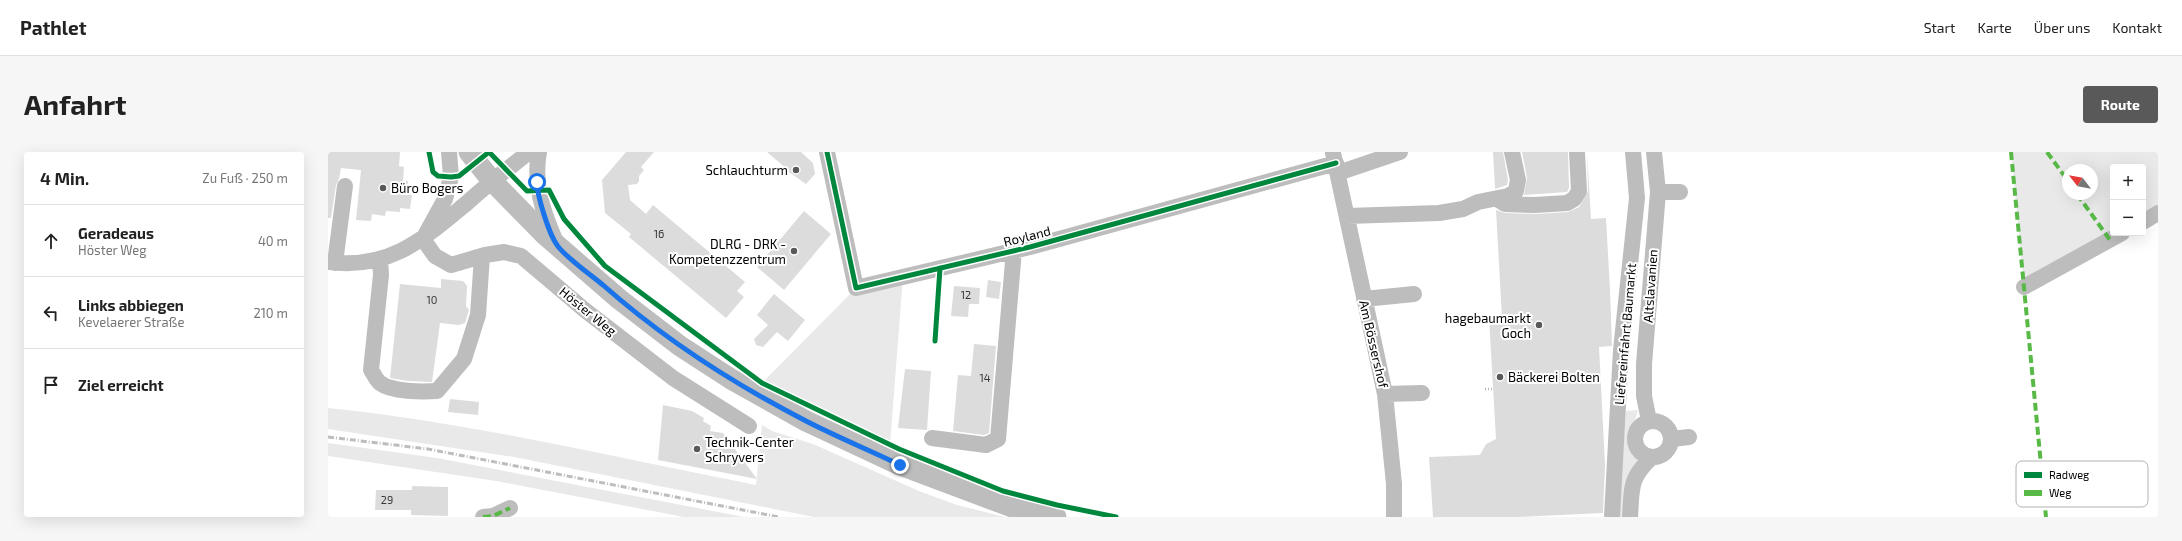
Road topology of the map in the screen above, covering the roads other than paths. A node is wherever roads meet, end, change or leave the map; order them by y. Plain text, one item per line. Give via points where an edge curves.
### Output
1 (449, 152) edge
2 (469, 152) edge
3 (529, 152) edge
4 (539, 152) edge
5 (827, 152) edge
6 (1400, 152) edge
7 (1512, 152) edge
8 (1577, 152) edge
9 (1633, 152) edge
10 (1654, 152) edge
11 (1335, 162) edge
12 (492, 181) junction
13 (345, 186) dead end
14 (1658, 192) junction
15 (1680, 192) dead end
16 (1497, 199) junction
17 (2158, 213) edge
18 (1347, 216) junction
19 (2146, 220) edge
20 (2117, 236) edge
21 (423, 240) junction
22 (557, 245) junction
23 (1014, 250) junction
24 (482, 256) junction
25 (380, 259) junction
26 (332, 262) edge
27 (2024, 287) dead end
28 (1414, 294) dead end
29 (1364, 299) junction
30 (1422, 393) dead end
31 (1385, 394) junction
32 (1649, 421) junction
33 (749, 426) dead end
34 (1689, 437) dead end
35 (932, 438) dead end
36 (1672, 440) junction
37 (1651, 458) junction
38 (510, 508) dead end
39 (483, 517) edge
40 (1056, 517) edge
41 (1394, 517) edge
42 (1612, 517) edge
43 (1630, 517) edge

1 - 21 street via 451,177 445,198
2 - 12 main road
3 - 12 street
4 - 22 street via 537,191
5 - 23 street, Royland via 856,288
6 - 11 street
7 - 16 street via 1518,180 1516,191
8 - 16 street via 1579,191 1568,203 1505,204
9 - 42 street, Liefereinfahrt Baumarkt via 1637,198 1621,350
10 - 14 street, Altslavanien
11 - 18 street, Am Bössershof
11 - 23 street, Royland
12 - 21 street
12 - 22 main road
13 - 26 street
14 - 15 street
14 - 32 street, Altslavanien via 1644,364 1644,396
16 - 18 street via 1478,202 1462,210 1439,213
17 - 19 street
18 - 29 street, Am Bössershof
20 - 27 street
21 - 24 street, Höster Weg via 435,256 451,265
21 - 25 street
22 - 40 main road via 619,299 680,346 731,379 806,421 900,465 1012,507
23 - 35 street, Royland via 998,439 986,445
24 - 25 street via 478,315 464,359 437,391 422,392 387,387 379,382 371,370 381,275
24 - 33 street, Höster Weg via 504,252 521,256 586,311 673,378
25 - 26 street
28 - 29 street
29 - 31 street, Am Bössershof
30 - 31 street
31 - 41 street, Am Bössershof via 1394,484
32 - 36 street via 1660,422 1669,429
32 - 37 street via 1640,426 1635,435 1635,446 1641,454
34 - 36 street
36 - 37 street via 1669,449 1662,456
37 - 43 street via 1635,477
38 - 39 street via 493,516

